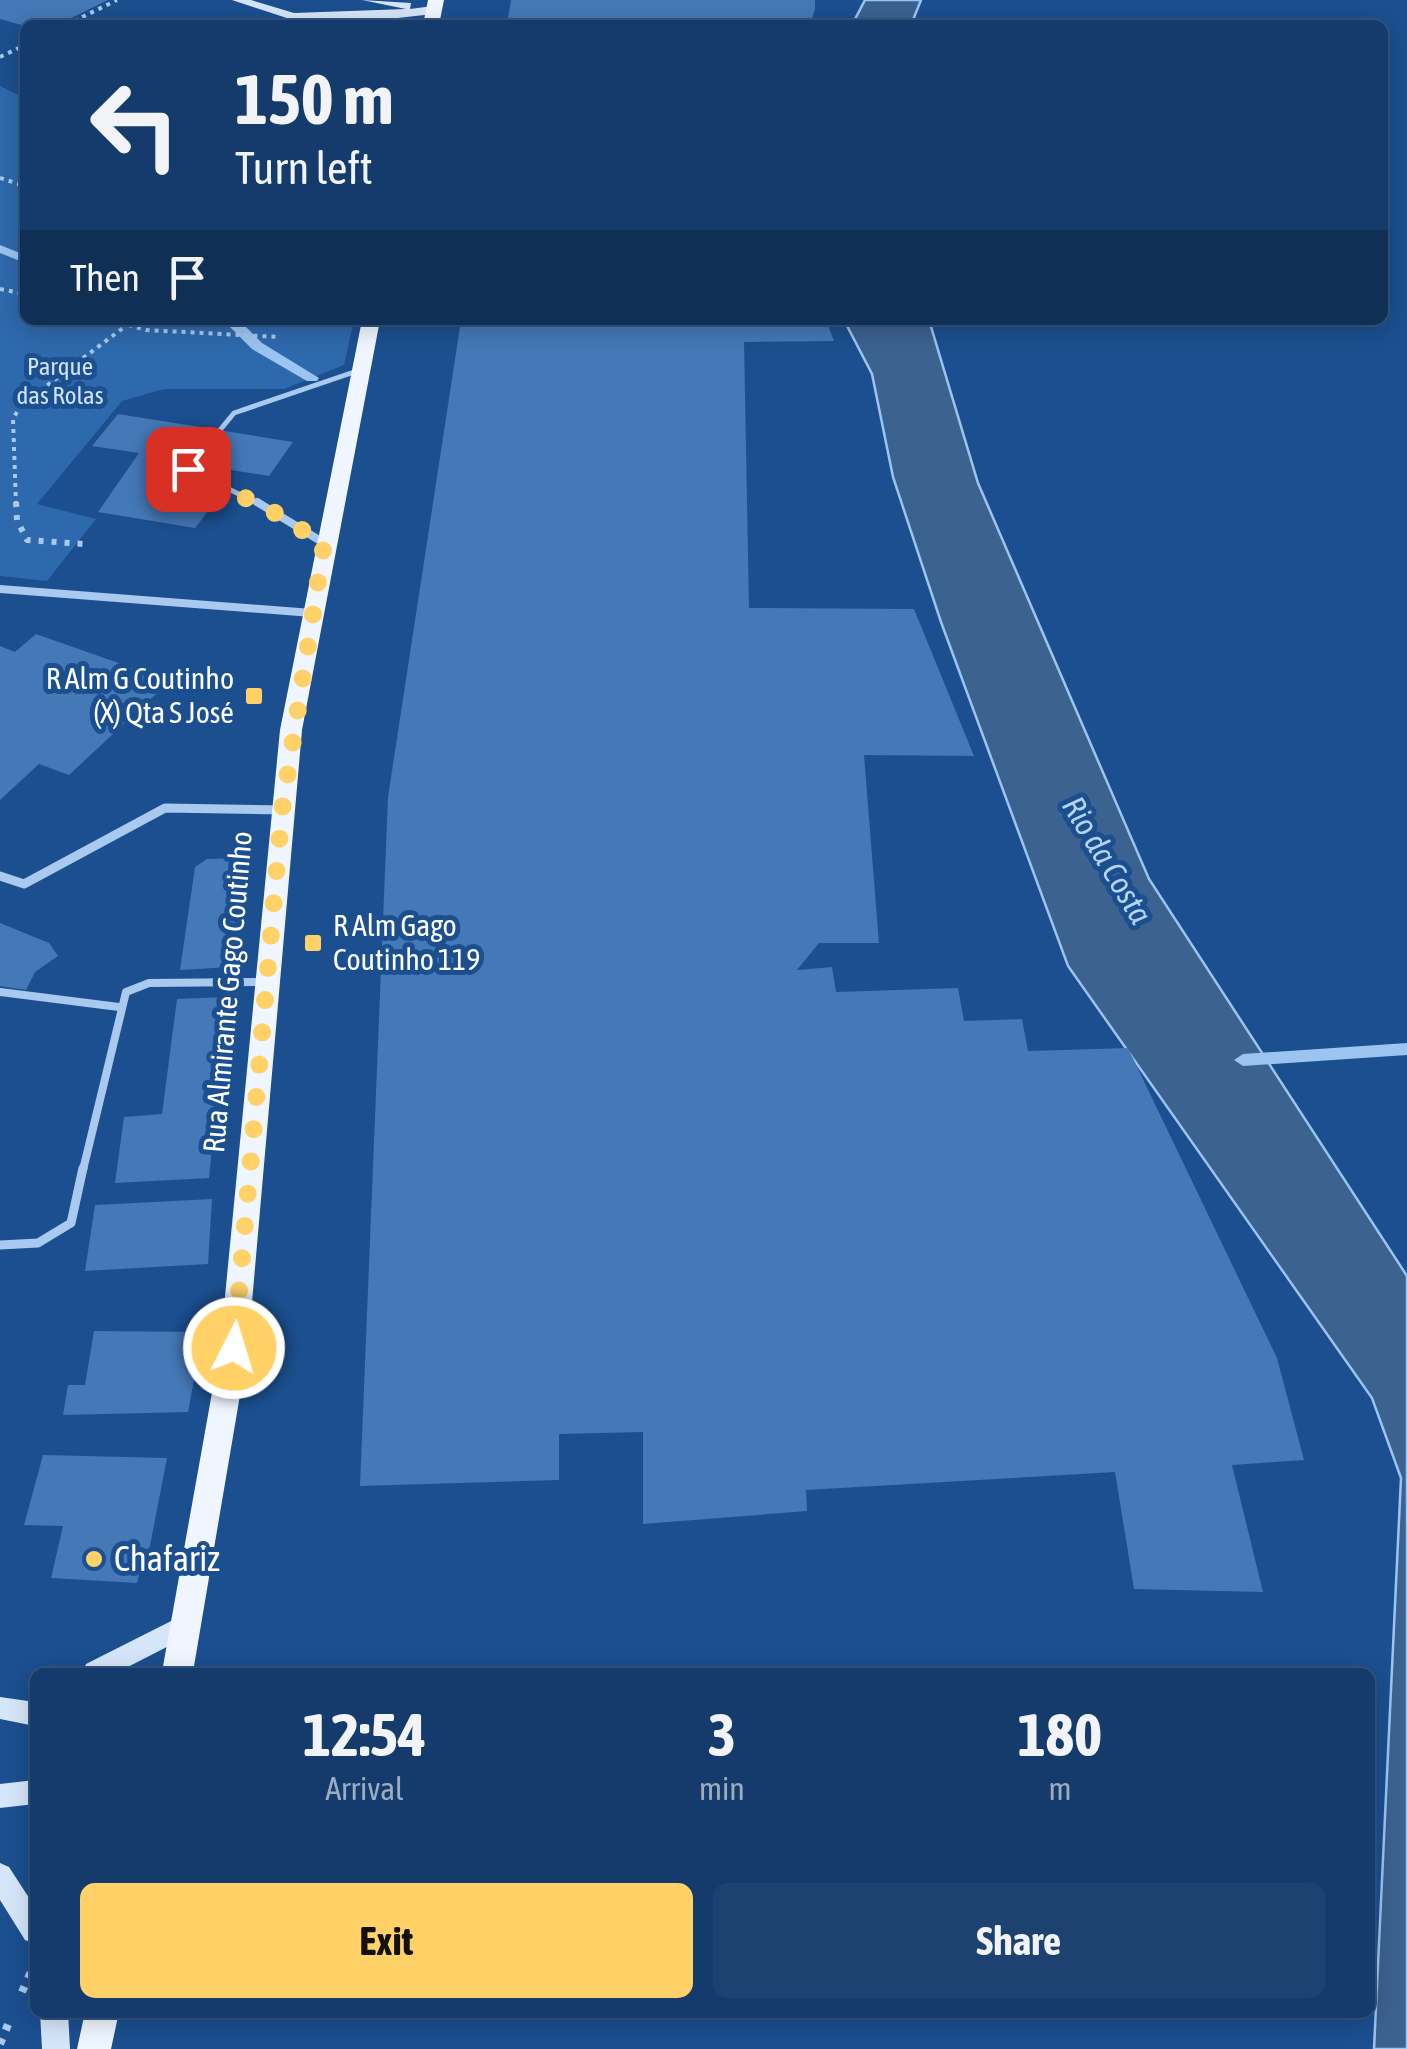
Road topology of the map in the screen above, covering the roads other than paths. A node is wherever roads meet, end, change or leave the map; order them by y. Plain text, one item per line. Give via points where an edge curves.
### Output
1 (238, 0) edge
2 (368, 0) edge
3 (433, 12) edge
4 (295, 16) junction
5 (304, 20) edge
6 (370, 325) edge
7 (360, 370) junction
8 (324, 544) junction
9 (0, 590) edge
10 (312, 613) junction
11 (282, 810) junction
12 (0, 876) edge
13 (266, 982) junction
14 (0, 992) edge
15 (119, 1007) junction
16 (0, 1246) edge
17 (184, 1625) junction
18 (103, 1668) edge
19 (178, 1668) edge
20 (30, 1793) edge
21 (0, 1796) edge
22 (0, 1876) edge
23 (30, 1923) edge
24 (54, 2018) edge
25 (101, 2018) edge
26 (56, 2049) edge
27 (94, 2049) edge

1 - 4 main road
2 - 3 main road
3 - 4 main road
4 - 5 main road
6 - 7 main road, Rua Almirante Gago Coutinho
7 - 8 main road, Rua Almirante Gago Coutinho
7 - 8 lane via 234,413 188,469
8 - 10 main road, Rua Almirante Gago Coutinho
9 - 10 lane
10 - 11 main road, Rua Almirante Gago Coutinho
11 - 12 street via 165,808 24,884
11 - 13 main road, Rua Almirante Gago Coutinho
13 - 15 lane via 150,983 126,992
13 - 17 main road, Rua Almirante Gago Coutinho via 234,1348
14 - 15 lane
15 - 16 lane via 71,1223 48,1242
17 - 18 main road
17 - 19 main road, Rua Almirante Gago Coutinho
20 - 21 main road
22 - 23 main road
24 - 26 main road
25 - 27 main road

